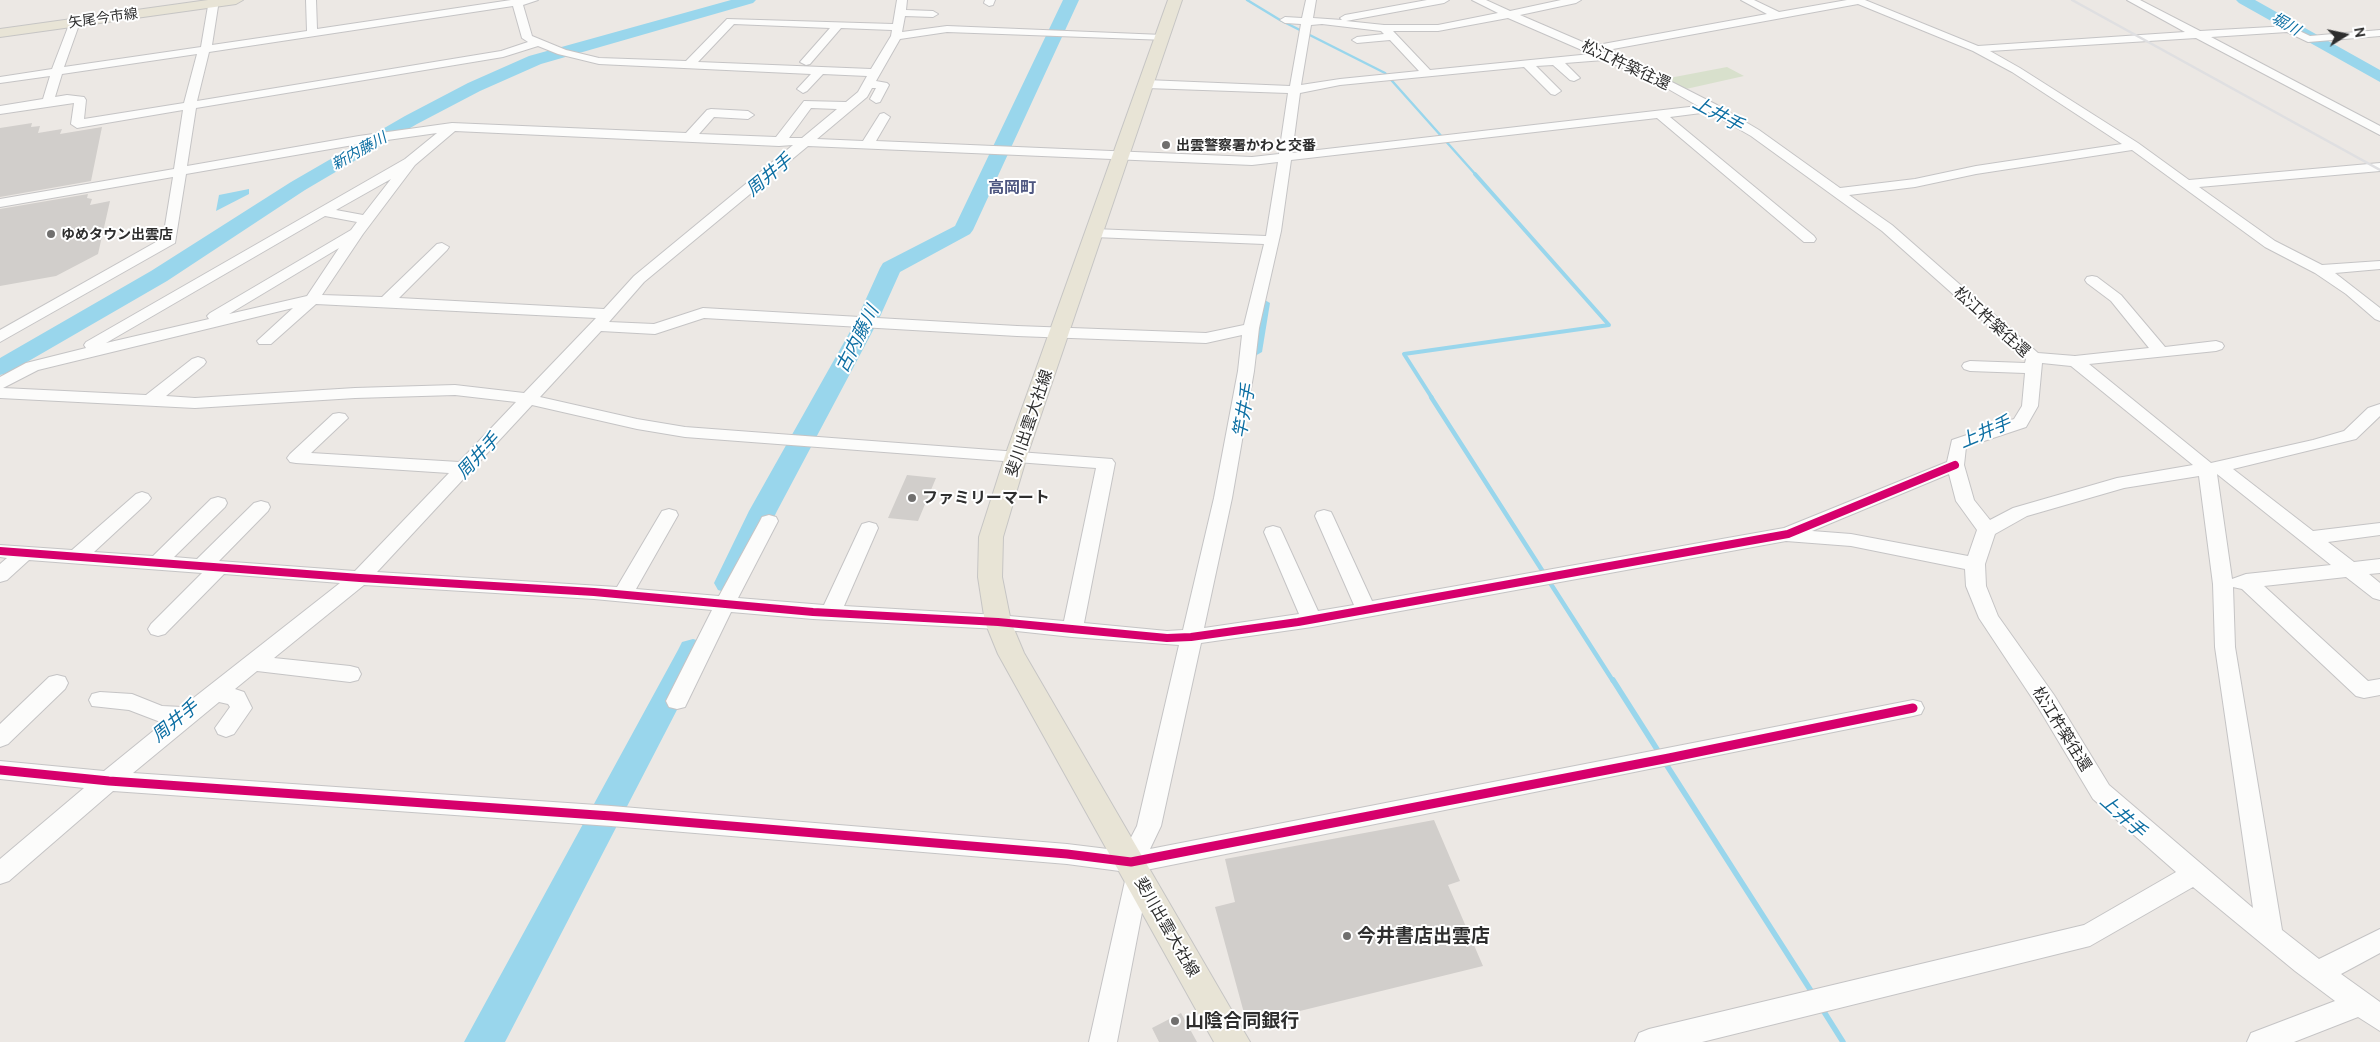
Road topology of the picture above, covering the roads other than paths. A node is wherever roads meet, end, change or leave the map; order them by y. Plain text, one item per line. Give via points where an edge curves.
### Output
1 (236, 0) edge
2 (311, 0) edge
3 (534, 0) edge
4 (902, 0) edge
5 (1175, 0) edge
6 (1310, 0) edge
7 (1444, 0) edge
8 (1476, 0) edge
9 (1576, 0) edge
10 (1746, 0) edge
11 (1857, 0) edge
12 (2132, 0) edge
13 (516, 1) edge
14 (214, 2) edge
15 (1874, 4) edge
16 (900, 13) junction
17 (932, 14) dead end
18 (1510, 14) junction
19 (1778, 16) junction
20 (1285, 20) dead end
21 (75, 22) junction
22 (1306, 22) junction
23 (1326, 22) junction
24 (838, 25) junction
25 (1384, 28) junction
26 (897, 32) junction
27 (0, 33) edge
28 (312, 33) junction
29 (2380, 33) edge
30 (2197, 35) junction
31 (1392, 37) junction
32 (1164, 38) junction
33 (1357, 40) dead end
34 (542, 45) junction
35 (65, 46) joint
36 (206, 48) junction
37 (1593, 49) junction
38 (1977, 50) junction
39 (1608, 56) junction
40 (1556, 61) junction
41 (806, 62) dead end
42 (1527, 64) junction
43 (689, 65) junction
44 (59, 71) junction
45 (820, 71) junction
46 (875, 73) junction
47 (1428, 74) junction
48 (1574, 78) dead end
49 (0, 80) edge
50 (868, 84) junction
51 (1146, 84) junction
52 (803, 89) dead end
53 (1294, 90) junction
54 (1555, 91) dead end
55 (876, 99) dead end
56 (48, 102) junction
57 (190, 105) junction
58 (848, 106) junction
59 (1713, 108) junction
60 (0, 110) edge
61 (748, 115) dead end
62 (1662, 116) junction
63 (884, 117) dead end
64 (452, 127) junction
65 (2380, 131) edge
66 (689, 138) junction
67 (779, 142) junction
68 (802, 143) junction
69 (867, 145) junction
70 (2134, 146) junction
71 (1120, 155) junction
72 (1286, 157) junction
73 (410, 162) junction
74 (2380, 167) edge
75 (182, 172) junction
76 (2186, 184) junction
77 (1837, 192) junction
78 (0, 203) edge
79 (324, 212) junction
80 (362, 226) junction
81 (1094, 233) junction
82 (1809, 239) dead end
83 (1272, 240) junction
84 (442, 247) dead end
85 (2380, 265) edge
86 (2320, 270) junction
87 (2092, 280) dead end
88 (312, 299) junction
89 (386, 302) junction
90 (2380, 316) edge
91 (602, 320) junction
92 (201, 325) junction
93 (1251, 328) junction
94 (1060, 332) junction
95 (0, 337) edge
96 (265, 341) dead end
97 (2216, 346) dead end
98 (2161, 352) junction
99 (73, 356) junction
100 (2075, 361) junction
101 (198, 362) dead end
102 (2034, 363) junction
103 (1970, 366) dead end
104 (0, 384) edge
105 (0, 393) edge
106 (529, 399) junction
107 (151, 400) junction
108 (2380, 409) edge
109 (338, 418) dead end
110 (1016, 456) junction
111 (1955, 465) junction
112 (2213, 467) junction
113 (462, 468) junction
114 (142, 498) dead end
115 (218, 503) dead end
116 (261, 507) dead end
117 (669, 515) dead end
118 (1324, 516) dead end
119 (770, 521) dead end
120 (869, 528) dead end
121 (2380, 529) edge
122 (1987, 530) junction
123 (1273, 532) dead end
124 (1788, 534) junction
125 (2310, 538) junction
126 (0, 551) edge
127 (24, 553) junction
128 (76, 557) junction
129 (158, 562) junction
130 (1975, 564) junction
131 (211, 566) junction
132 (2380, 566) edge
133 (2351, 569) junction
134 (0, 574) edge
135 (360, 578) junction
136 (2246, 581) junction
137 (2223, 584) junction
138 (2380, 593) edge
139 (622, 596) junction
140 (725, 604) junction
141 (1366, 610) junction
142 (831, 613) junction
143 (1312, 620) junction
144 (998, 622) junction
145 (158, 629) dead end
146 (1072, 630) junction
147 (1191, 637) junction
148 (254, 663) junction
149 (350, 674) dead end
150 (57, 683) dead end
151 (2380, 687) edge
152 (216, 694) junction
153 (100, 700) dead end
154 (676, 701) dead end
155 (1913, 708) dead end
156 (186, 716) junction
157 (226, 728) dead end
158 (0, 738) edge
159 (0, 770) edge
160 (109, 781) junction
161 (1134, 869) junction
162 (2195, 873) junction
163 (0, 874) edge
164 (2270, 934) junction
165 (2380, 940) edge
166 (2318, 973) junction
167 (2370, 1011) edge
168 (1103, 1042) edge
169 (1234, 1042) edge
170 (1649, 1042) edge
171 (2261, 1042) edge

1 - 14 main road, 矢尾今市線
2 - 28 street
3 - 13 street
4 - 16 street
5 - 32 main road, 斐川出雲大社線
6 - 22 street
7 - 23 street
8 - 18 street, 松江杵築往還
9 - 18 street
10 - 19 street
11 - 15 street
11 - 19 street
12 - 30 street
13 - 28 street
13 - 34 street via 527,38
14 - 21 main road, 矢尾今市線
14 - 36 street
15 - 38 street
16 - 17 street
16 - 26 street
18 - 25 street via 1438,28
18 - 37 street, 松江杵築往還
19 - 37 street
20 - 22 street
21 - 27 main road, 矢尾今市線
21 - 35 street
22 - 23 street
22 - 53 street
23 - 25 street
24 - 26 street
24 - 41 street
24 - 43 street via 731,21
25 - 31 street
26 - 32 street via 947,29
26 - 46 street
28 - 36 street
29 - 30 street via 2308,39 2289,29
30 - 38 street
30 - 65 street
31 - 33 street
31 - 47 street
32 - 51 main road, 斐川出雲大社線
34 - 43 street via 599,61
34 - 57 street
35 - 44 street
36 - 44 street
36 - 57 street
37 - 39 street, 松江杵築往還
38 - 70 street via 2078,108
39 - 40 street
39 - 59 street, 松江杵築往還
40 - 42 street
40 - 48 street
42 - 47 street
42 - 54 street
43 - 45 street
44 - 49 street
44 - 56 street
45 - 46 street
45 - 52 street
46 - 50 street
47 - 53 street
50 - 55 street via 883,85
50 - 58 street via 863,94
51 - 53 street
51 - 71 main road, 斐川出雲大社線
53 - 72 street
56 - 57 street via 80,100 77,124
56 - 60 street
57 - 75 street
58 - 67 street via 808,104
58 - 68 street
59 - 62 street
59 - 77 street, 松江杵築往還 via 1755,132
61 - 66 street via 711,113
62 - 72 street
62 - 82 street
63 - 69 street
64 - 66 street
64 - 73 street
64 - 75 street
66 - 67 street
67 - 68 street
68 - 69 street
68 - 91 street via 639,279
69 - 71 street
70 - 76 street
70 - 77 street via 1976,170 1915,183
71 - 72 street via 1252,161
71 - 81 main road, 斐川出雲大社線
72 - 83 street
73 - 79 street
73 - 80 street
74 - 76 street
75 - 78 street
75 - 95 street via 170,240
76 - 86 street via 2270,244
77 - 102 street, 松江杵築往還 via 1887,228
79 - 80 street
79 - 99 street
80 - 88 street
80 - 92 street
81 - 83 street
81 - 94 main road, 斐川出雲大社線
83 - 93 street
84 - 89 street
85 - 86 street
86 - 90 street via 2352,291
87 - 98 street via 2116,298
88 - 89 street
88 - 92 street
88 - 96 street
89 - 91 street
91 - 94 street via 655,329 703,313
91 - 106 street
92 - 99 street
93 - 94 street via 1206,338
93 - 147 street via 1223,498
94 - 110 main road, 斐川出雲大社線
97 - 98 street
98 - 100 street
99 - 104 street via 32,366
100 - 102 street
100 - 112 street
101 - 107 street
102 - 103 street
102 - 111 street, 松江杵築往還 via 2030,406 2020,423 1958,444
105 - 107 street
106 - 107 street via 454,390 195,403
106 - 110 street via 685,432
106 - 113 street
108 - 112 street via 2350,435
109 - 113 street via 296,458
110 - 144 main road, 斐川出雲大社線 via 991,537 990,577
110 - 146 street via 1106,463
111 - 122 street via 1965,501
111 - 124 street
112 - 122 street via 2123,482 2020,512
112 - 125 street
112 - 137 street
113 - 135 street
114 - 128 street
115 - 129 street
116 - 131 street
117 - 139 street
118 - 141 street
119 - 140 street
120 - 142 street
121 - 125 street
122 - 130 street, 松江杵築往還
123 - 143 street
124 - 130 street via 1851,540
124 - 141 street
125 - 133 street
126 - 127 street
127 - 128 street
127 - 134 street
128 - 129 street
129 - 131 street
130 - 162 street, 松江杵築往還 via 1976,586 1989,618 2101,792
131 - 135 street
131 - 145 street
132 - 133 street
133 - 136 street
133 - 138 street
135 - 139 street
135 - 148 street
136 - 137 street
136 - 151 street via 2364,690
137 - 164 street via 2224,647
139 - 140 street
140 - 142 street
140 - 154 street
141 - 143 street
142 - 144 street
143 - 147 street
144 - 146 street
144 - 161 main road, 斐川出雲大社線 via 1011,654
146 - 147 street
147 - 161 street via 1149,826
148 - 149 street
148 - 152 street
150 - 158 street
152 - 156 street
152 - 157 street via 236,698 241,708
153 - 156 street via 132,702 159,714
155 - 161 street via 1159,858
156 - 160 street
159 - 160 street
160 - 161 street via 611,816 1067,854
160 - 163 street
161 - 168 street
161 - 169 main road, 斐川出雲大社線
162 - 164 street, 松江杵築往還
162 - 170 street via 2090,935
164 - 166 street, 松江杵築往還
165 - 166 street
166 - 167 street, 松江杵築往還
167 - 171 street

